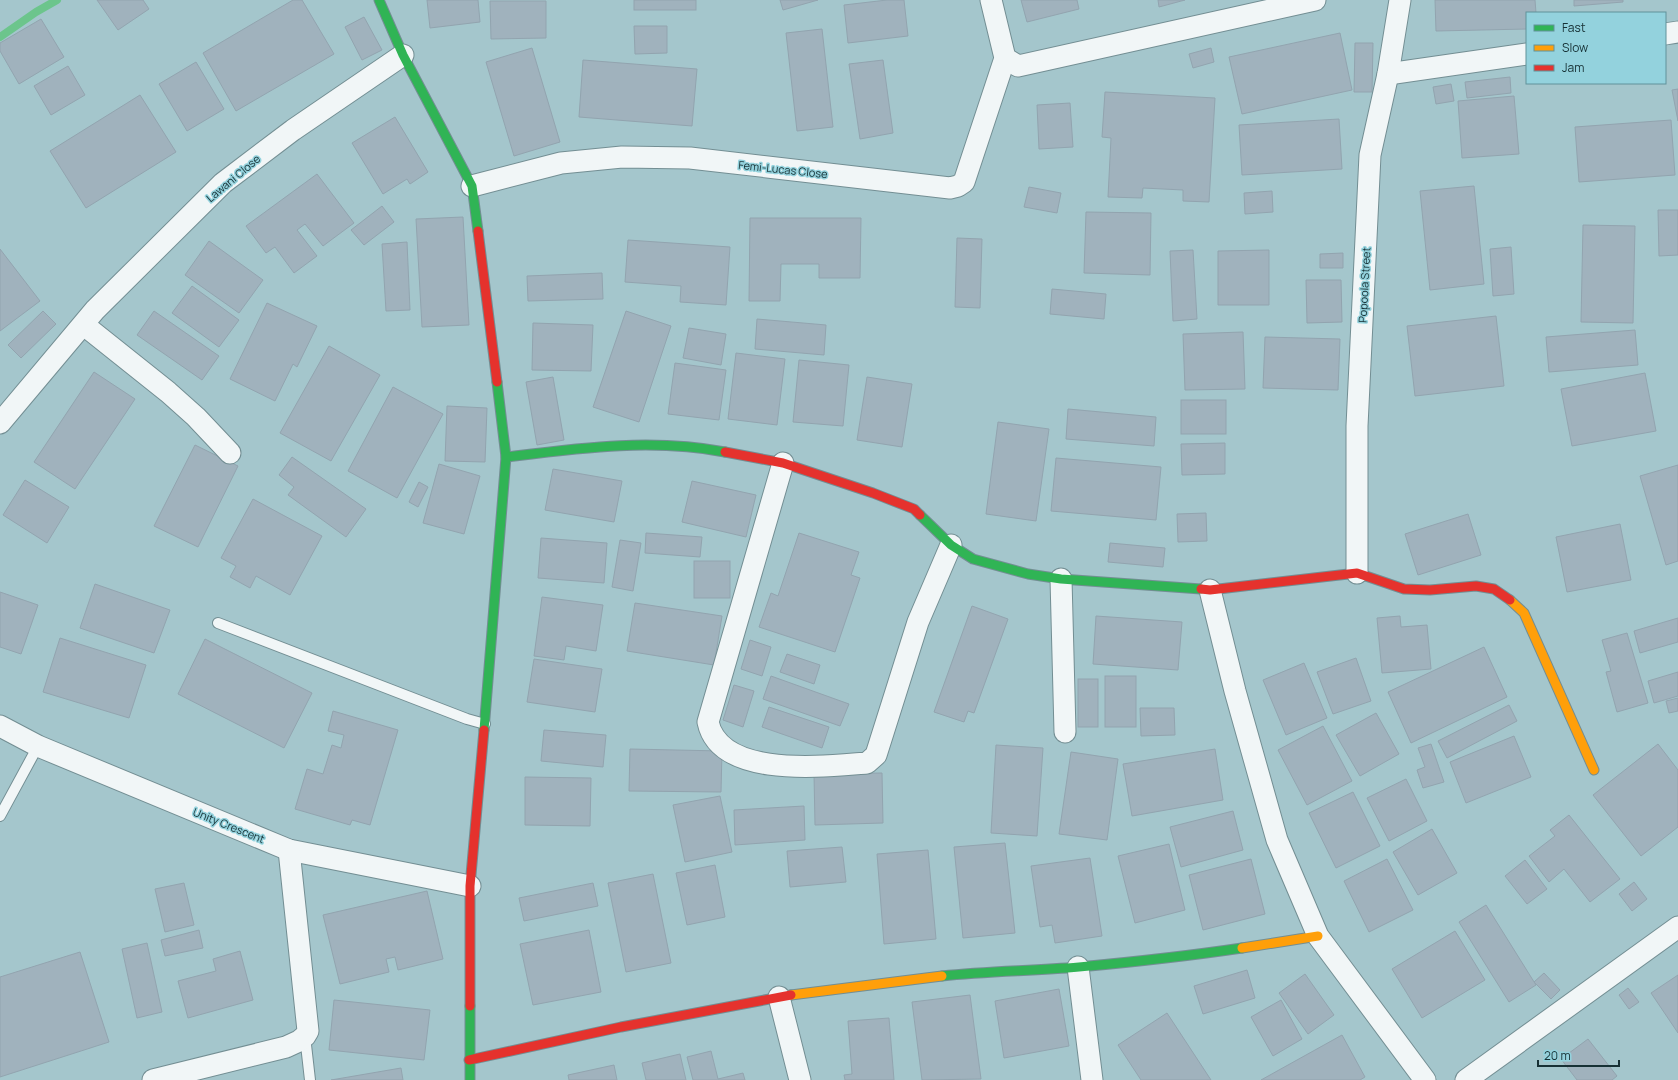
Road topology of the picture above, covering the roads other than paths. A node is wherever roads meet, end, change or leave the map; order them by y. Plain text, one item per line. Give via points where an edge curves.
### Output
1 (379, 0) edge
2 (991, 0) edge
3 (1315, 0) edge
4 (1400, 0) edge
5 (1678, 32) edge
6 (1666, 34) edge
7 (1526, 54) edge
8 (403, 55) junction
9 (1005, 58) junction
10 (1388, 74) junction
11 (472, 186) junction
12 (84, 325) junction
13 (0, 423) edge
14 (230, 453) dead end
15 (506, 457) junction
16 (783, 463) junction
17 (951, 546) junction
18 (1357, 573) junction
19 (1061, 579) junction
20 (1210, 590) junction
21 (218, 623) dead end
22 (485, 724) junction
23 (0, 726) edge
24 (1065, 732) dead end
25 (38, 746) junction
26 (1594, 770) dead end
27 (0, 816) edge
28 (289, 850) junction
29 (470, 886) junction
30 (1678, 927) edge
31 (1318, 936) junction
32 (1078, 967) junction
33 (779, 997) junction
34 (305, 1036) junction
35 (469, 1060) junction
36 (153, 1080) edge
37 (310, 1080) edge
38 (470, 1080) edge
39 (800, 1080) edge
40 (1092, 1080) edge
41 (1425, 1080) edge
42 (1466, 1080) edge

1 - 8 street
2 - 9 street
3 - 9 street via 1018,66
4 - 10 street, Popoola Street
5 - 6 street
7 - 10 street
8 - 11 street
8 - 12 street, Lawani Close via 293,130 223,183 112,292
9 - 11 street, Femi-Lucas Close via 964,182 950,188 690,158 622,156 561,163
10 - 18 street, Popoola Street via 1370,155 1357,426
11 - 15 street
12 - 13 street, Lawani Close
12 - 14 street via 168,392
15 - 16 street via 640,444 699,447
15 - 22 street
16 - 17 street via 914,509
16 - 17 street via 708,722 710,732 739,757 792,767 867,763 872,760 876,755 918,622
17 - 19 street via 973,559 1028,574
18 - 20 street
18 - 26 street via 1404,590 1476,586 1494,589 1507,597 1524,613
19 - 20 street
19 - 24 street
20 - 31 street via 1277,840
21 - 22 lane
22 - 29 street
23 - 25 street, Unity Crescent
25 - 27 lane
25 - 28 street, Unity Crescent
28 - 29 street, Unity Crescent
28 - 34 street via 308,1031
29 - 35 street
30 - 42 street
31 - 32 street via 1202,954
31 - 41 street
32 - 33 street via 986,971
32 - 40 street
33 - 35 street via 621,1027
33 - 39 street
34 - 36 street via 286,1047
34 - 37 lane
35 - 38 street

